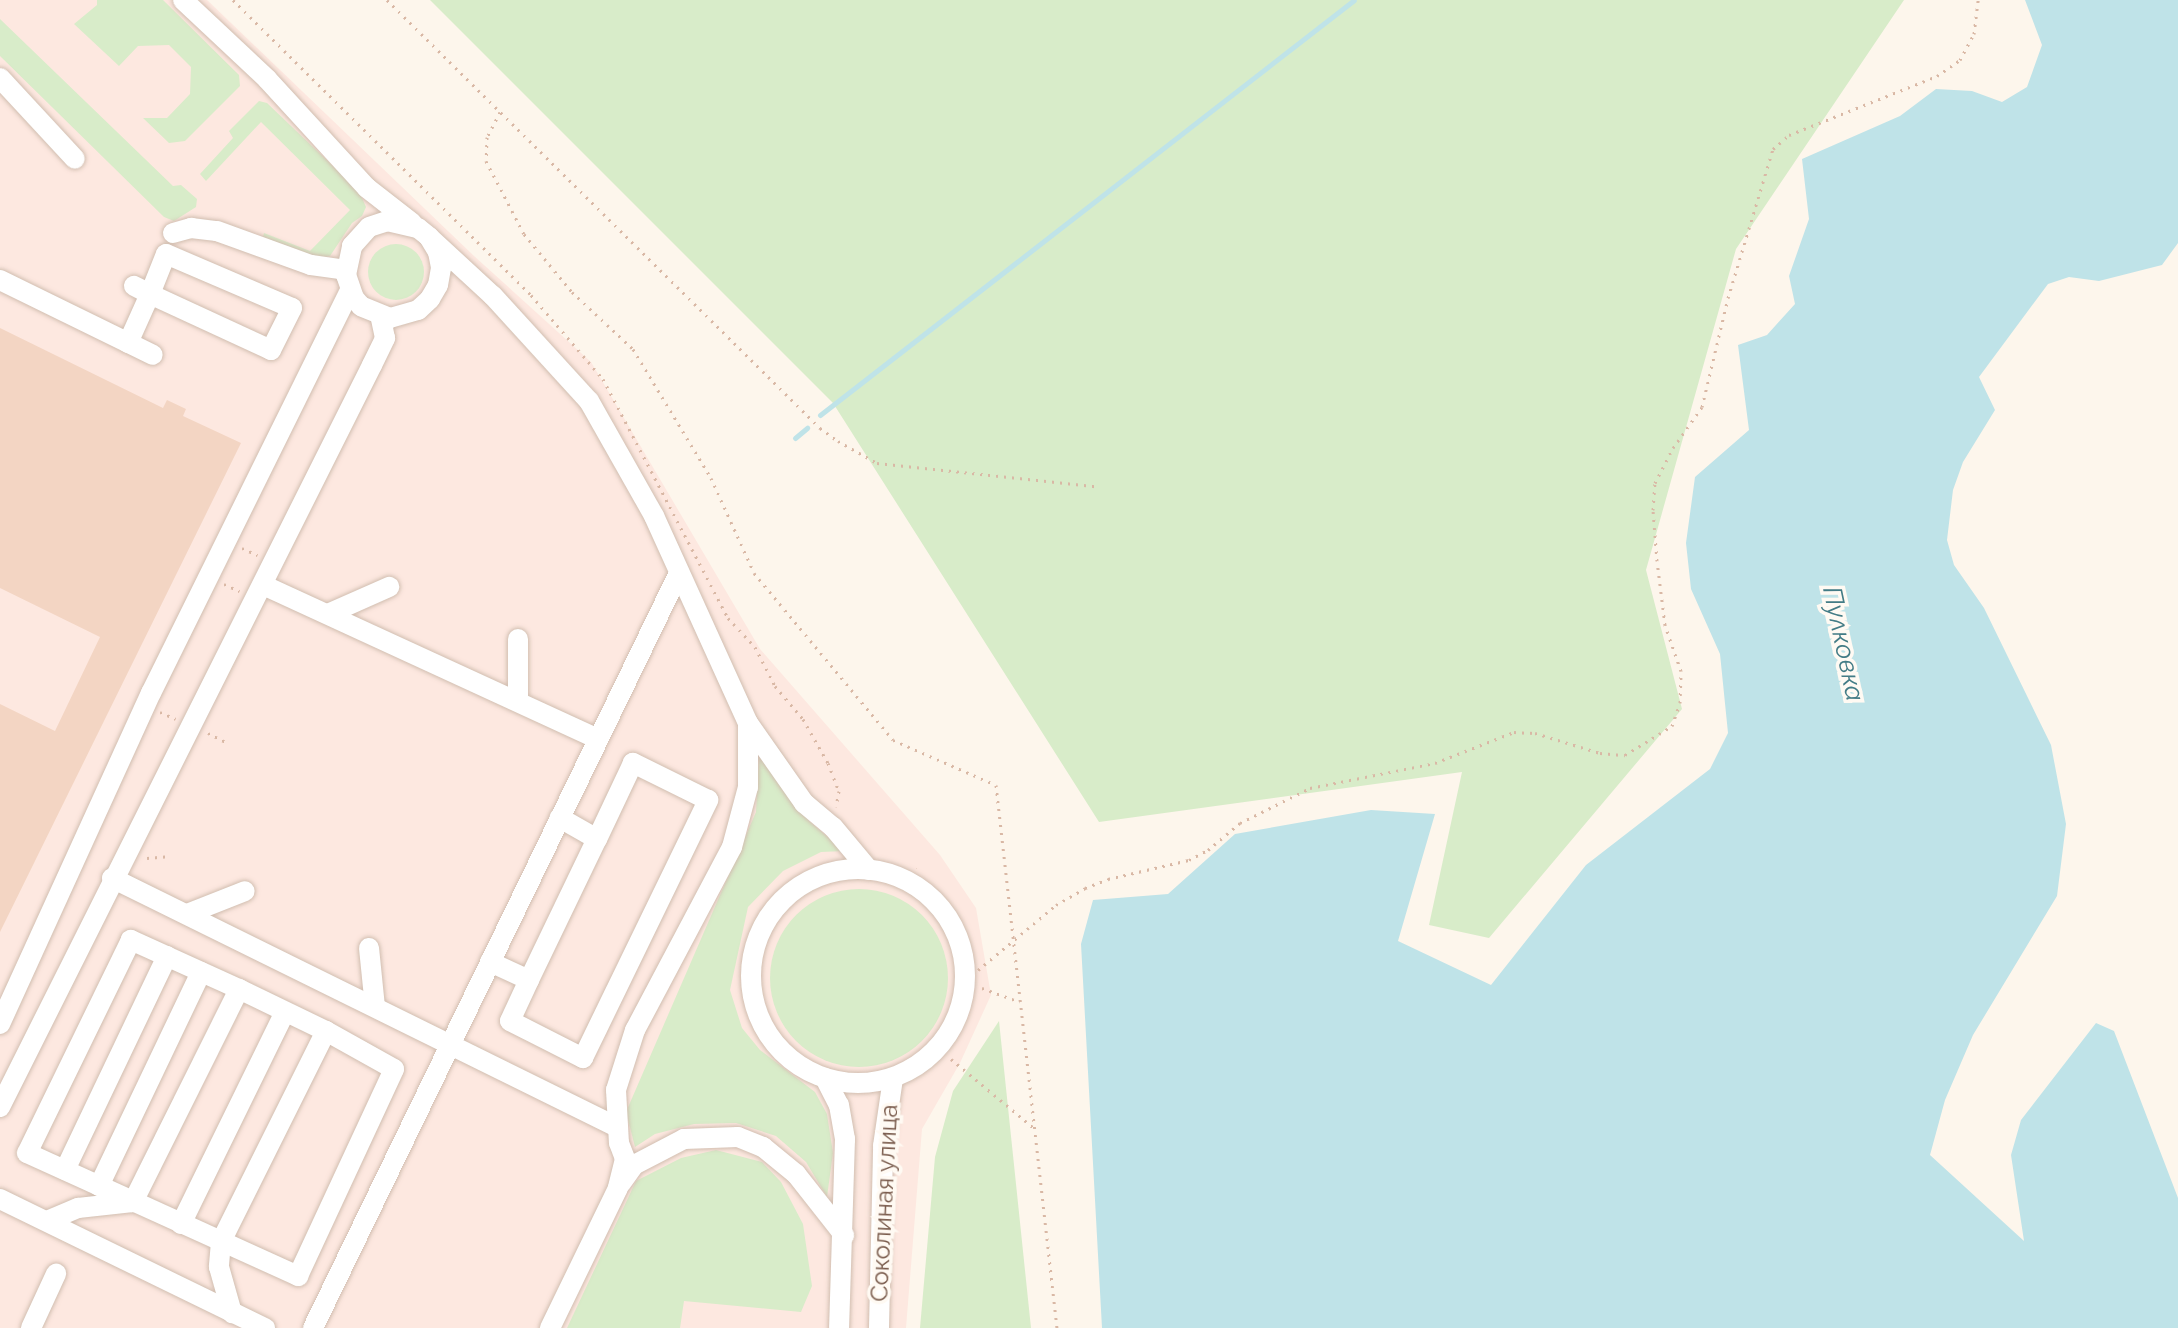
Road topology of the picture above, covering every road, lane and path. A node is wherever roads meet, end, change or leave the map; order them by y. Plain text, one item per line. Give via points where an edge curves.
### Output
1 (183, 0) edge
2 (387, 0) edge
3 (1978, 0) edge
4 (0, 78) edge
5 (500, 112) junction
6 (75, 159) dead end
7 (367, 188) junction
8 (369, 227) junction
9 (173, 233) dead end
10 (423, 233) junction
11 (0, 280) edge
12 (348, 280) junction
13 (142, 290) junction
14 (380, 315) junction
15 (128, 343) junction
16 (153, 355) dead end
17 (1100, 487) dead end
18 (679, 573) junction
19 (263, 585) junction
20 (389, 587) dead end
21 (328, 614) junction
22 (518, 639) dead end
23 (518, 700) junction
24 (748, 723) junction
25 (598, 739) junction
26 (560, 818) junction
27 (597, 839) junction
28 (869, 870) junction
29 (112, 878) junction
30 (245, 891) dead end
31 (187, 914) junction
32 (1013, 939) junction
33 (369, 948) dead end
34 (167, 956) junction
35 (490, 962) junction
36 (978, 970) dead end
37 (201, 972) junction
38 (529, 980) junction
39 (982, 988) dead end
40 (239, 989) junction
41 (1020, 1002) junction
42 (375, 1007) junction
43 (285, 1012) junction
44 (0, 1024) edge
45 (326, 1031) junction
46 (449, 1043) junction
47 (951, 1059) dead end
48 (825, 1078) junction
49 (893, 1078) junction
50 (0, 1107) edge
51 (617, 1127) junction
52 (1035, 1129) junction
53 (65, 1170) junction
54 (99, 1186) junction
55 (618, 1188) junction
56 (0, 1199) edge
57 (133, 1202) junction
58 (47, 1221) junction
59 (181, 1224) junction
60 (844, 1235) junction
61 (221, 1242) junction
62 (56, 1274) dead end
63 (232, 1313) junction
64 (31, 1328) edge
65 (265, 1328) edge
66 (313, 1328) edge
67 (550, 1328) edge
68 (839, 1328) edge
69 (879, 1328) edge
70 (1057, 1328) edge

1 - 7 street via 267,79
2 - 5 path
3 - 32 path via 1974,34 1960,60 1949,68 1789,135 1773,149 1702,407 1655,483 1665,625 1681,671 1680,703 1672,726 1625,755 1514,732 1435,763 1310,788 1240,823 1189,860 1085,888
4 - 6 street
5 - 17 path via 838,441 877,463
5 - 32 path via 487,137 486,161 524,234 572,292 633,349 711,478 754,573 893,740 996,785
7 - 8 street via 373,215
7 - 10 street
8 - 10 street via 387,221
8 - 12 street via 352,246
9 - 12 street via 191,228 217,231
10 - 14 street via 438,252 438,285 430,299 404,316
10 - 18 street via 493,296 589,401 654,516
11 - 15 street
12 - 14 street via 361,306
12 - 44 street
13 - 13 street via 166,254 292,308 271,350
13 - 15 street
14 - 19 street via 385,338
15 - 16 street
18 - 24 street
18 - 25 street
19 - 21 street
19 - 29 street
20 - 21 street
21 - 23 street
22 - 23 street
23 - 25 street
24 - 28 street via 804,803 833,827
24 - 51 street via 748,787 732,847 635,1030 616,1090
25 - 26 street
26 - 27 street
26 - 35 street
27 - 38 street
27 - 38 street via 633,763 708,800 583,1058 510,1021
28 - 48 street via 830,873 795,890 768,918 753,955 752,994 765,1031 791,1060
28 - 49 street via 912,874 949,919 962,951 961,1007 946,1038 923,1062
29 - 31 street
29 - 50 street
30 - 31 street
31 - 42 street
32 - 36 path
32 - 41 path
33 - 42 street
34 - 37 street
34 - 53 street
34 - 53 street via 131,940 27,1153
35 - 38 street
35 - 46 street
37 - 40 street
37 - 54 street
39 - 41 path
40 - 43 street
40 - 57 street
41 - 52 path
42 - 46 street
43 - 45 street
43 - 59 street
45 - 61 street
45 - 61 street via 394,1069 298,1276
46 - 51 street
46 - 66 street
47 - 52 path
48 - 49 street via 859,1084
48 - 60 street, Соколиная улица via 839,1105 845,1139
49 - 69 street, Соколиная улица via 883,1146
51 - 55 street via 625,1159
52 - 70 path
53 - 54 street
54 - 57 street
55 - 60 street via 634,1165 684,1139 738,1137 763,1147 796,1174
55 - 67 street
56 - 58 street
57 - 58 street via 78,1208
57 - 59 street
58 - 63 street
59 - 61 street
60 - 68 street, Соколиная улица
61 - 63 street via 219,1267
62 - 64 street
63 - 65 street

